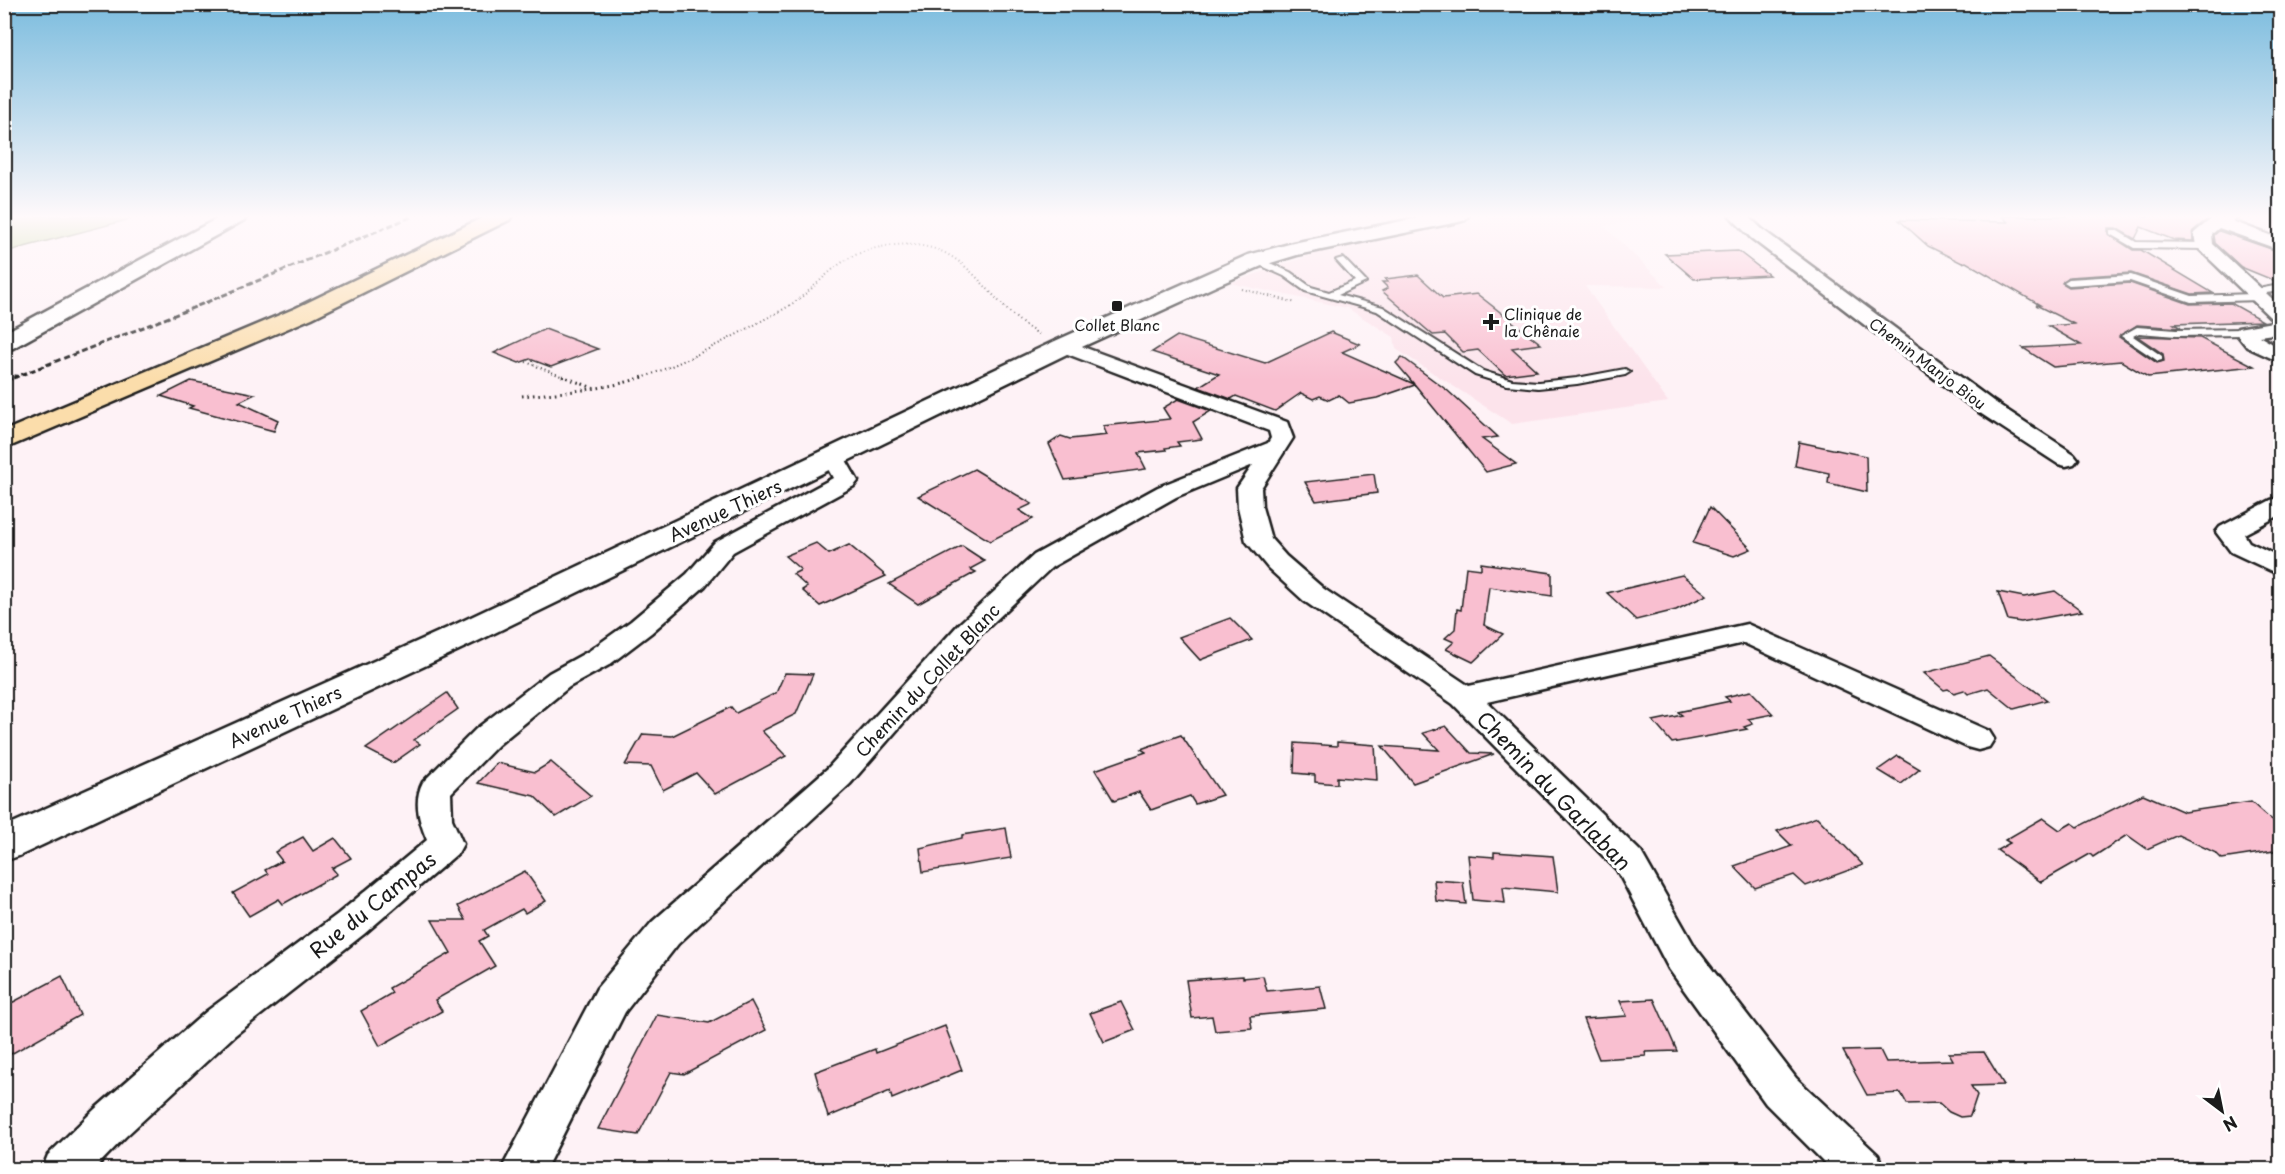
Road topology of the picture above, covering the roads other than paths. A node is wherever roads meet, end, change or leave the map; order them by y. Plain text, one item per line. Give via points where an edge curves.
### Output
1 (136, 271) edge
2 (348, 271) edge
3 (394, 271) edge
4 (1231, 271) edge
5 (1280, 271) edge
6 (1350, 271) edge
7 (1806, 271) edge
8 (2232, 271) edge
9 (2069, 282) dead end
10 (2280, 288) edge
11 (2257, 294) junction
12 (1329, 295) junction
13 (2280, 316) edge
14 (2280, 327) edge
15 (2245, 332) junction
16 (4, 343) edge
17 (1064, 346) junction
18 (2280, 356) edge
19 (2158, 358) dead end
20 (1625, 372) dead end
21 (4, 420) edge
22 (4, 441) edge
23 (1278, 447) junction
24 (834, 458) junction
25 (2066, 459) dead end
26 (2280, 505) edge
27 (2280, 567) edge
28 (1464, 697) junction
29 (1978, 739) dead end
30 (4, 845) edge
31 (63, 1170) edge
32 (522, 1170) edge
33 (1863, 1170) edge

1 - 16 main road
2 - 21 highway
3 - 22 highway
4 - 17 main road, Avenue Thiers
5 - 12 lane via 1308,289
6 - 12 lane via 1360,282
7 - 25 street, Chemin Manjo Biou via 1985,406
8 - 11 street
9 - 11 lane via 2131,278 2191,298
10 - 11 lane
11 - 13 street
12 - 20 lane via 1380,309 1479,373 1510,383 1538,386
14 - 15 street
15 - 18 street via 2254,343
15 - 19 lane via 2137,330 2126,336
17 - 23 street via 1279,427 1282,438
17 - 24 main road, Avenue Thiers
23 - 28 street, Chemin du Garlaban via 1249,488 1259,541 1314,595
23 - 32 street, Chemin du Collet Blanc via 1167,492 1043,561 969,630 839,776 665,933 611,1000
24 - 30 main road, Avenue Thiers via 466,633
24 - 31 street, Rue du Campas via 846,481 724,547 696,580 642,627 559,680 487,738 435,790 435,819 446,844 351,924 221,1023
26 - 27 street via 2229,532 2240,547
28 - 29 street via 1747,633
28 - 33 street, Chemin du Garlaban via 1629,861 1682,958 1781,1091

